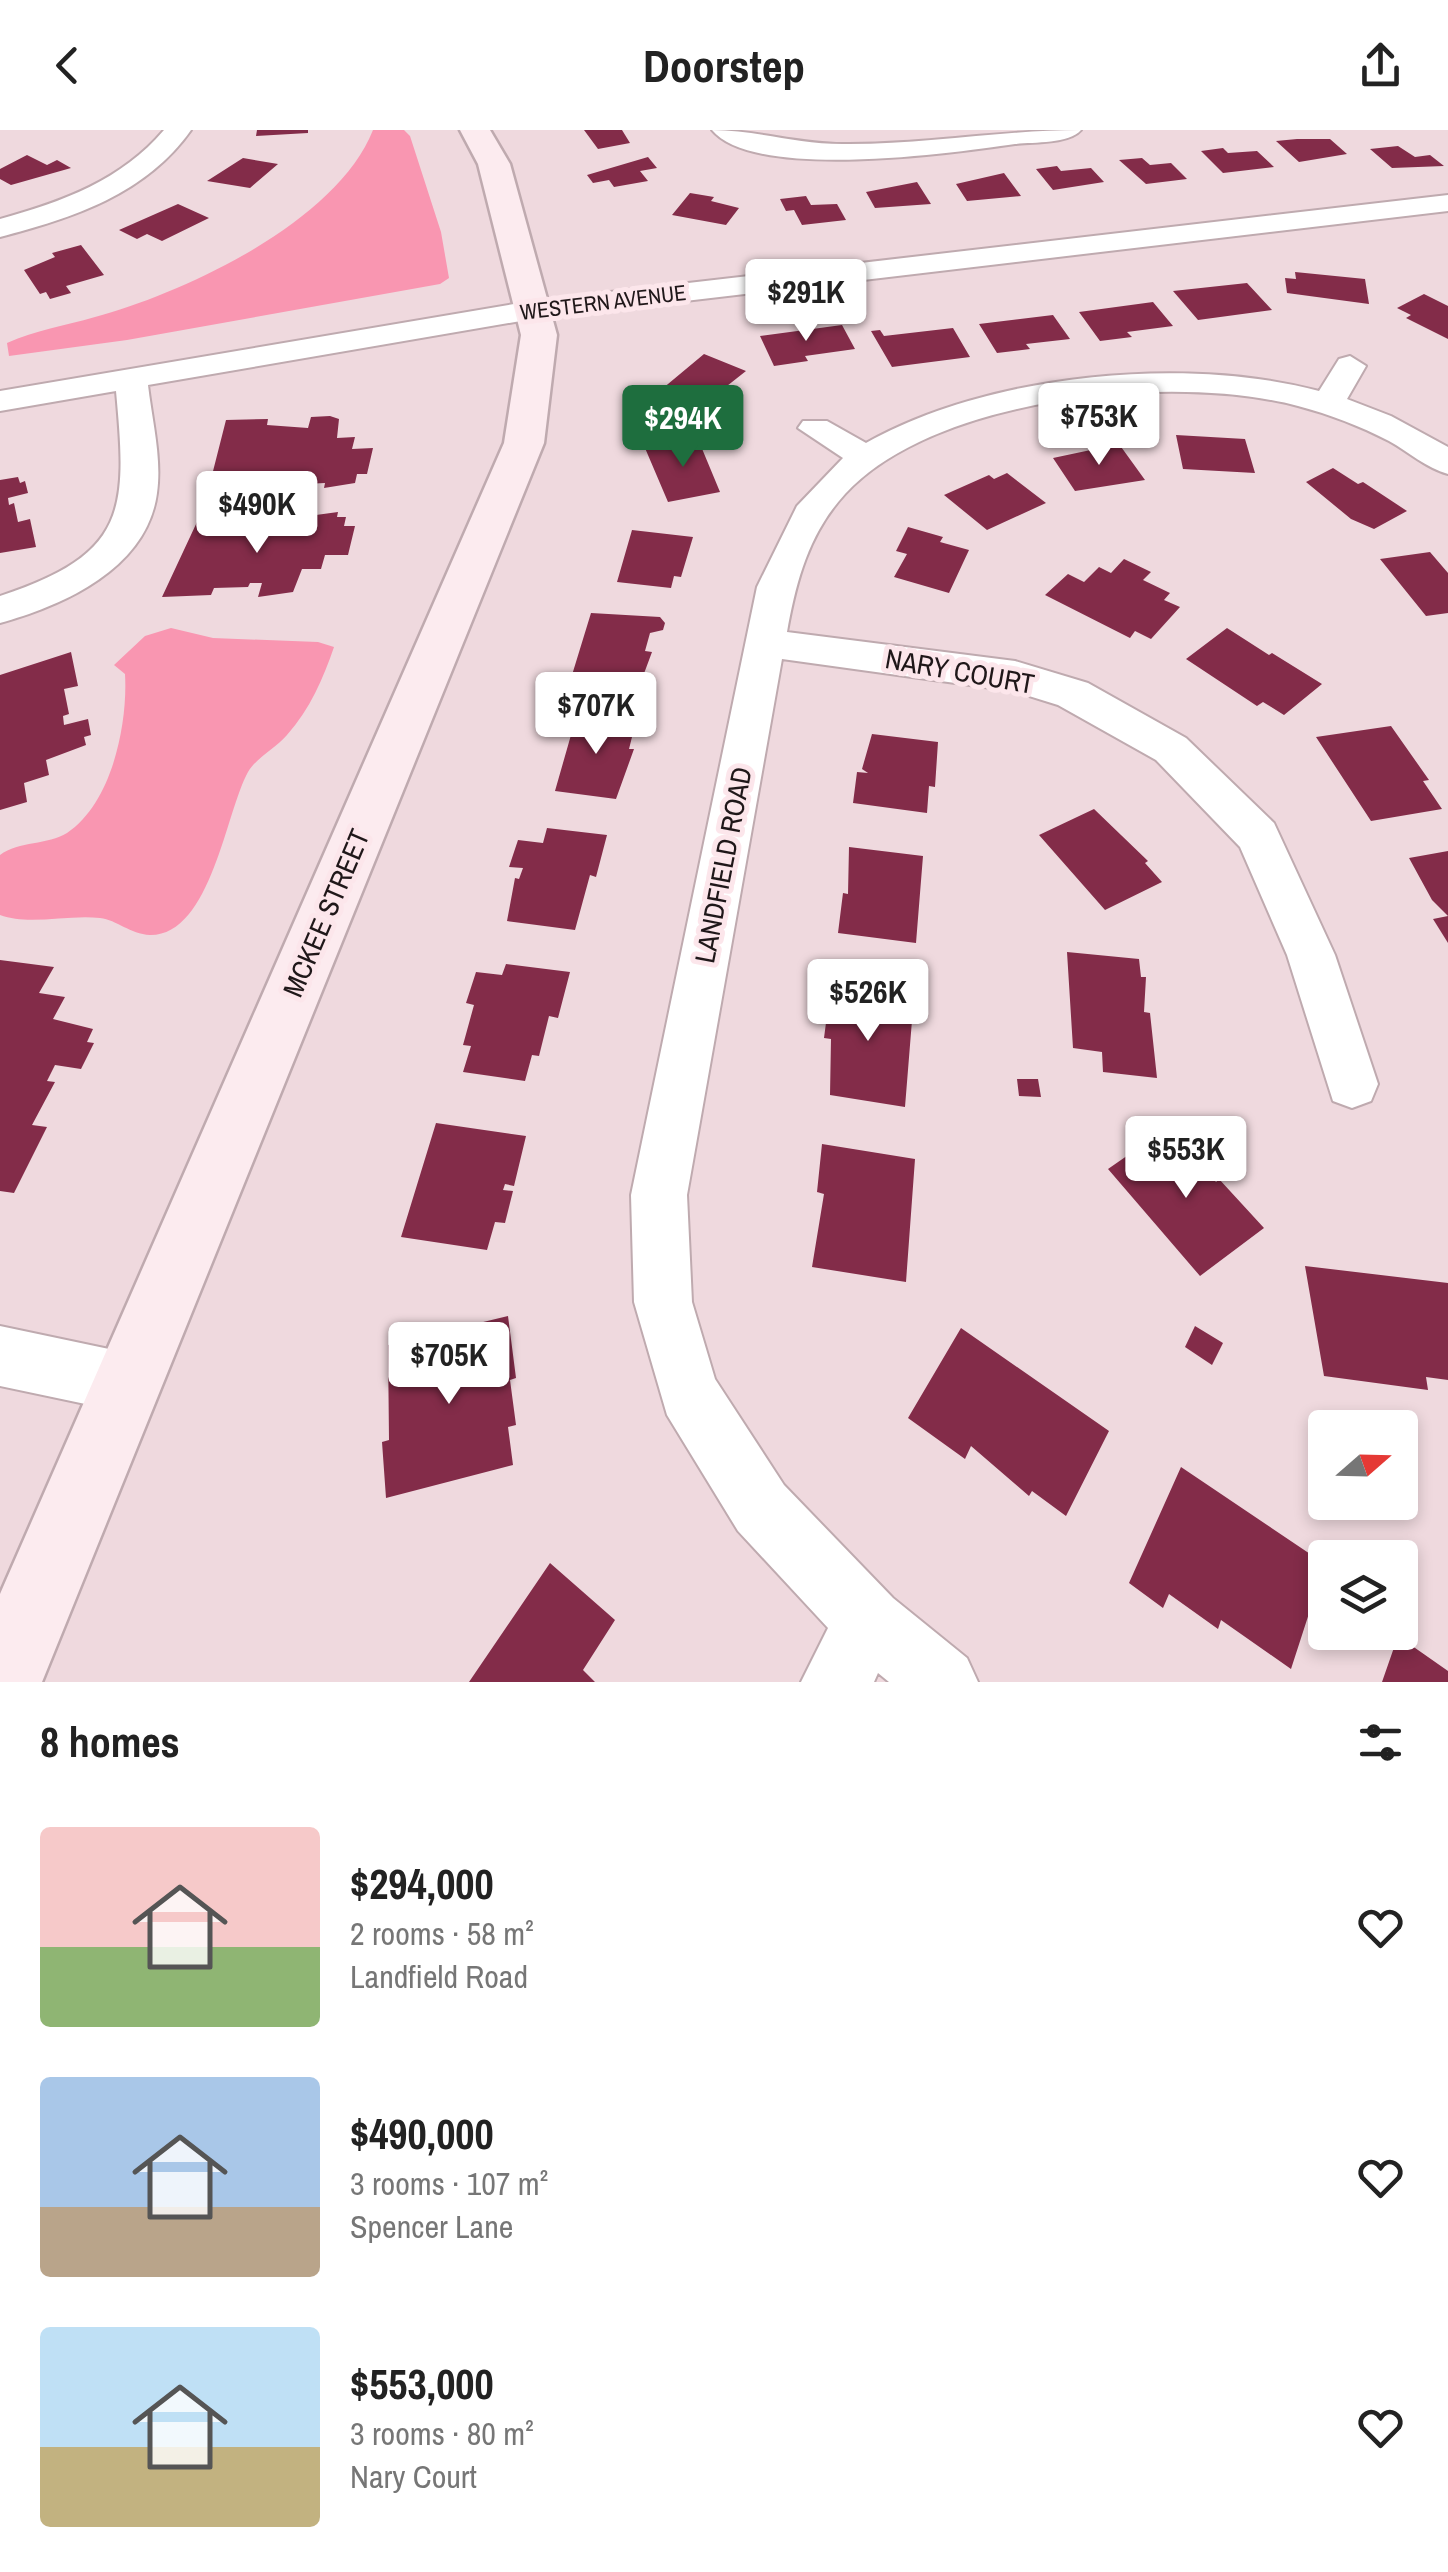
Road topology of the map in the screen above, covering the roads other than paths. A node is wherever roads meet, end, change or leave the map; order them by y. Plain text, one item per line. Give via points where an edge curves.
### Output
1 (178, 130) edge
2 (475, 130) edge
3 (725, 130) edge
4 (1068, 130) edge
5 (1037, 132) edge
6 (1448, 202) edge
7 (0, 228) edge
8 (532, 310) junction
9 (131, 380) junction
10 (0, 402) edge
11 (814, 428) dead end
12 (866, 457) junction
13 (1448, 463) edge
14 (0, 610) edge
15 (766, 643) junction
16 (1352, 1084) dead end
17 (0, 1356) edge
18 (128, 1383) junction
19 (869, 1622) junction
20 (2, 1682) edge
21 (836, 1682) edge
22 (942, 1682) edge

1 - 7 street via 162,153 94,198
2 - 8 street, MCKEE STREET via 494,164
3 - 5 street via 788,148 854,152
4 - 5 street
6 - 8 street, WESTERN AVENUE
8 - 9 street, WESTERN AVENUE
8 - 18 street, MCKEE STREET via 539,335 524,444
9 - 10 street, WESTERN AVENUE
9 - 14 street via 140,490 128,526 113,547 59,588
11 - 12 street
12 - 13 street, LANDFIELD ROAD via 924,426 1024,400 1158,385 1336,392
12 - 15 street, LANDFIELD ROAD via 805,517 787,551
15 - 16 street, NARY COURT via 1015,676 1073,694 1170,749 1258,836 1311,956
15 - 19 street, LANDFIELD ROAD via 658,1195 663,1302 689,1392 762,1508
17 - 18 street
18 - 20 street, MCKEE STREET
19 - 21 street
19 - 22 street, LANDFIELD ROAD

